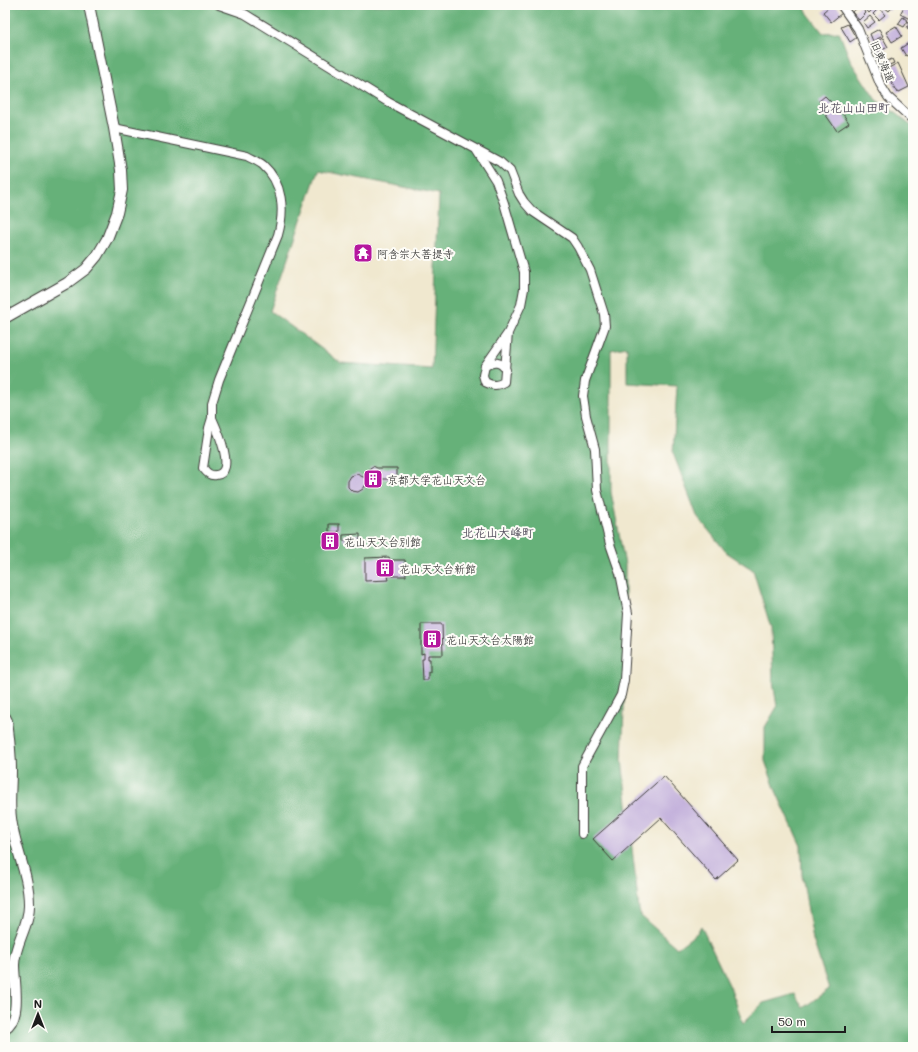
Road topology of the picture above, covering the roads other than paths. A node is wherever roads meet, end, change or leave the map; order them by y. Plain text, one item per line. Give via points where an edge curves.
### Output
1 (89, 5) edge
2 (219, 5) edge
3 (841, 5) edge
4 (913, 120) edge
5 (114, 128) junction
6 (476, 151) junction
7 (5, 318) edge
8 (508, 333) junction
9 (485, 366) junction
10 (506, 370) junction
11 (212, 418) junction
12 (5, 717) edge
13 (582, 834) dead end
14 (5, 1028) edge

1 - 5 street
2 - 6 street via 245,14 388,102
3 - 4 street, 旧東海道 via 858,29 884,91
5 - 7 street via 122,190 107,239 86,270
5 - 11 street via 246,156 262,165 271,174 279,189 282,206 278,235 218,380 212,403
6 - 8 street via 496,181 524,272 521,305
6 - 13 street via 500,162 510,171 524,202 532,211 572,238 590,270 604,314 605,326 585,381 583,396 595,449 597,490 620,573 628,613 621,695 582,766
8 - 9 street
8 - 10 street
9 - 10 street via 492,362 498,363
9 - 10 street via 485,382 492,385 504,382
11 - 11 street via 226,466 219,475 207,473 203,468
12 - 14 street via 11,768 10,817 26,877 30,904 14,964 16,1009

